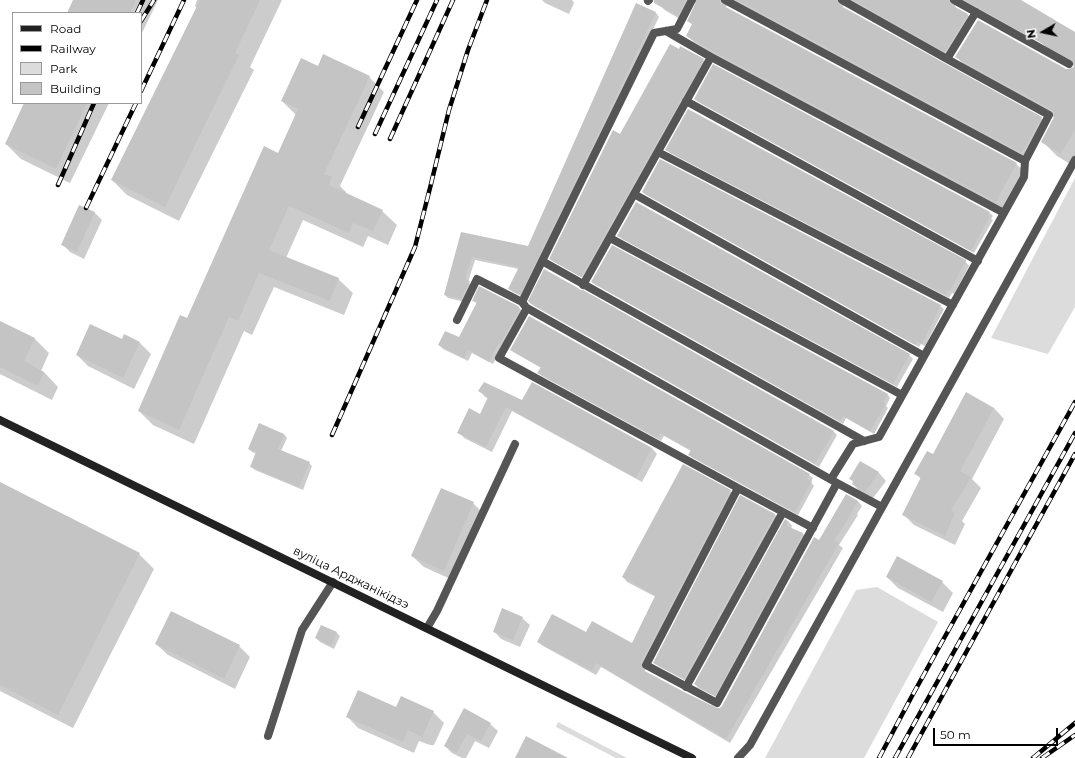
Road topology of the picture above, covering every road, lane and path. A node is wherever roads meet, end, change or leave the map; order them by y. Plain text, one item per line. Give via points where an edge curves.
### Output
1 (692, 0) edge
2 (725, 0) edge
3 (842, 0) edge
4 (954, 0) edge
5 (976, 12) junction
6 (666, 31) junction
7 (711, 57) junction
8 (947, 59) junction
9 (1069, 64) dead end
10 (686, 101) junction
11 (658, 152) junction
12 (1075, 160) edge
13 (1025, 161) junction
14 (634, 194) junction
15 (1004, 213) junction
16 (610, 238) junction
17 (542, 261) junction
18 (978, 261) junction
19 (583, 285) junction
20 (953, 304) junction
21 (524, 305) junction
22 (456, 320) dead end
23 (924, 356) junction
24 (902, 395) junction
25 (0, 420) edge
26 (864, 441) junction
27 (515, 444) dead end
28 (834, 481) junction
29 (738, 488) junction
30 (882, 507) junction
31 (783, 512) junction
32 (812, 528) junction
33 (332, 582) junction
34 (427, 628) junction
35 (686, 686) junction
36 (268, 736) dead end
37 (692, 758) edge
38 (738, 758) edge

1 - 6 lane via 677,29
2 - 13 lane
3 - 8 lane
4 - 5 lane
5 - 8 lane
5 - 9 lane
6 - 7 lane
6 - 17 lane via 654,33
7 - 10 lane
7 - 15 lane
8 - 13 lane via 1049,115
10 - 11 lane
10 - 18 lane
11 - 14 lane
11 - 20 lane
12 - 30 lane
13 - 15 lane via 1024,177
14 - 16 lane
14 - 23 lane
15 - 18 lane
16 - 19 lane
16 - 24 lane
17 - 19 lane
17 - 21 lane
18 - 20 lane
19 - 26 lane
20 - 23 lane
21 - 22 lane via 477,278
21 - 28 lane
21 - 29 lane via 499,358
23 - 24 lane
24 - 26 lane via 879,437
25 - 33 main road, вуліца Арджанікідзэ
26 - 28 lane via 853,444
27 - 34 lane
28 - 30 lane
28 - 32 lane
29 - 31 lane
29 - 35 lane via 646,665
30 - 38 lane via 750,745
31 - 32 lane
31 - 35 lane
32 - 35 lane via 717,704
33 - 34 main road, вуліца Арджанікідзэ
33 - 36 lane via 302,630
34 - 37 main road, вуліца Арджанікідзэ

